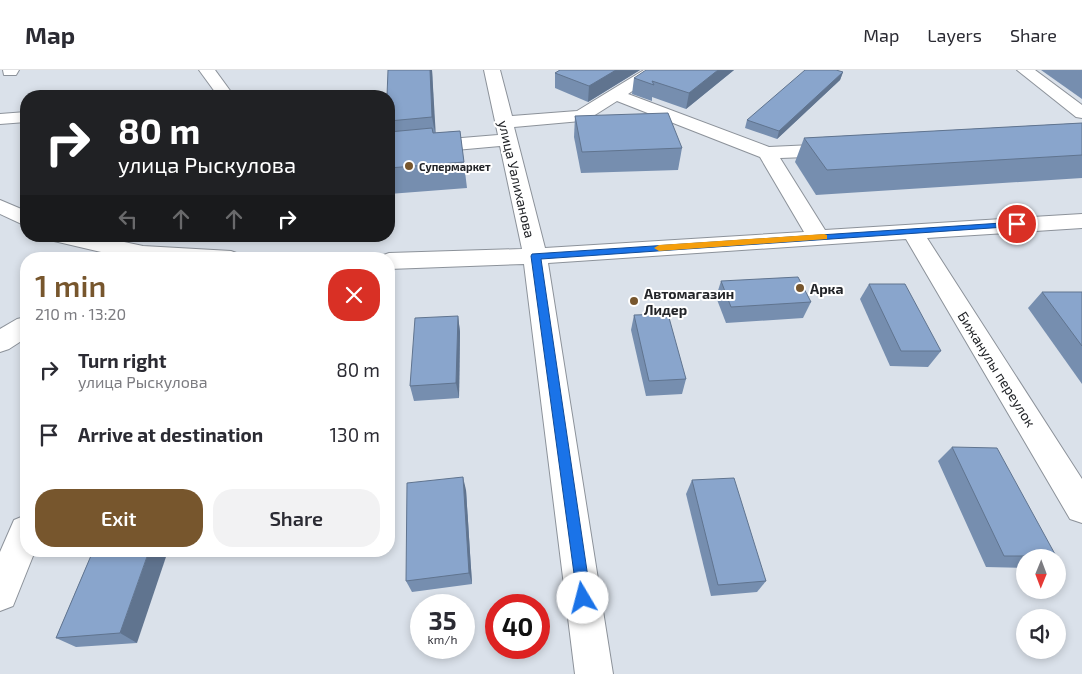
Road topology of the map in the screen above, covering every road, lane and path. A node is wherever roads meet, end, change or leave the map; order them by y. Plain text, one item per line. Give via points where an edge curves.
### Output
1 (207, 70) edge
2 (492, 70) edge
3 (655, 70) edge
4 (1025, 70) edge
5 (222, 90) edge
6 (616, 95) junction
7 (1082, 113) edge
8 (20, 117) edge
9 (0, 119) edge
10 (506, 131) junction
11 (395, 149) edge
12 (856, 149) edge
13 (767, 154) junction
14 (0, 206) edge
15 (20, 216) edge
16 (1082, 221) edge
17 (912, 231) junction
18 (818, 237) junction
19 (84, 242) edge
20 (121, 252) edge
21 (535, 256) junction
22 (395, 261) edge
23 (20, 330) edge
24 (0, 342) edge
25 (1082, 508) edge
26 (20, 546) edge
27 (0, 594) edge
28 (594, 674) edge

1 - 5 street
2 - 10 street, улица Уалиханова
3 - 6 street
4 - 7 street
6 - 10 street via 581,116
6 - 13 street
8 - 9 street
10 - 11 street
10 - 21 street, улица Уалиханова
12 - 13 street
13 - 18 street
14 - 15 street
16 - 17 street
17 - 18 street
17 - 25 street, Бижанулы переулок
18 - 21 street
19 - 20 street
21 - 22 street
21 - 28 street, улица Уалиханова
23 - 24 street
26 - 27 street

